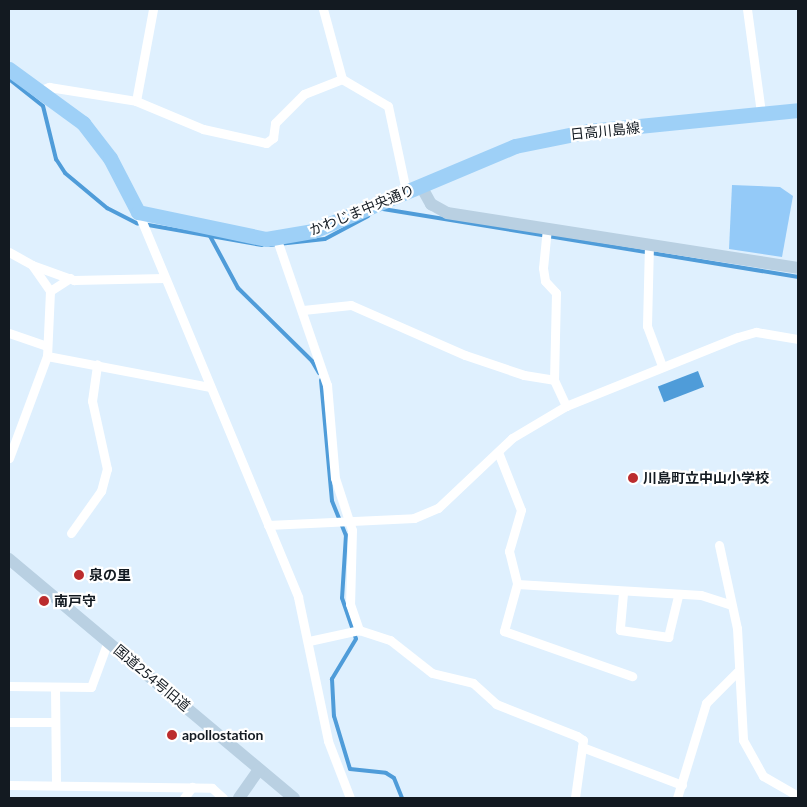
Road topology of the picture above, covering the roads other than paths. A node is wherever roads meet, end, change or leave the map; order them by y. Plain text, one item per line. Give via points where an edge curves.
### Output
1 (153, 9) edge
2 (323, 9) edge
3 (747, 9) edge
4 (9, 69) edge
5 (342, 79) junction
6 (41, 90) junction
7 (136, 101) junction
8 (798, 110) edge
9 (761, 113) junction
10 (414, 189) junction
11 (138, 212) junction
12 (547, 228) junction
13 (276, 238) junction
14 (649, 244) junction
15 (9, 252) edge
16 (32, 265) junction
17 (798, 268) edge
18 (70, 278) junction
19 (164, 278) junction
20 (50, 291) junction
21 (303, 310) junction
22 (9, 333) edge
23 (798, 340) edge
24 (47, 346) junction
25 (47, 356) junction
26 (97, 364) junction
27 (662, 366) junction
28 (554, 380) junction
29 (209, 387) junction
30 (566, 406) junction
31 (498, 452) junction
32 (9, 458) edge
33 (349, 522) junction
34 (268, 525) junction
35 (71, 533) dead end
36 (719, 545) dead end
37 (9, 559) edge
38 (518, 584) junction
39 (623, 594) junction
40 (678, 596) junction
41 (731, 605) junction
42 (359, 630) junction
43 (108, 641) junction
44 (308, 641) junction
45 (737, 672) junction
46 (632, 676) dead end
47 (9, 686) edge
48 (55, 687) junction
49 (9, 722) edge
50 (55, 722) junction
51 (582, 747) junction
52 (259, 769) junction
53 (9, 785) edge
54 (56, 785) junction
55 (682, 785) junction
56 (192, 787) junction
57 (798, 796) edge
58 (184, 798) edge
59 (223, 798) edge
60 (239, 798) edge
61 (294, 798) edge
62 (350, 798) edge
63 (575, 798) edge
64 (676, 798) edge

1 - 7 street
2 - 5 street
3 - 9 street
4 - 6 main road
5 - 7 street via 304,94 275,123 273,138 266,142 203,129
5 - 10 street via 356,91 383,100 388,106
6 - 7 street via 49,87
6 - 11 main road via 97,140
8 - 9 main road, 日高川島線
9 - 10 main road, 日高川島線 via 589,131 515,146
10 - 12 street, かわじま中央通り via 447,213
10 - 13 main road, かわじま中央通り via 313,231
11 - 13 main road, かわじま中央通り via 246,237
11 - 19 street
12 - 14 street, かわじま中央通り
12 - 28 street via 543,268 545,281 556,293
13 - 21 street
14 - 17 street, かわじま中央通り
14 - 27 street via 647,326
15 - 16 street
16 - 18 street
16 - 20 street
18 - 19 street via 108,282
18 - 20 street
19 - 29 street
20 - 24 street
21 - 28 street via 351,305 465,355 524,375
21 - 33 street via 327,385 335,478
22 - 24 street
23 - 27 street via 756,332
24 - 25 street
25 - 26 street
25 - 32 street
26 - 29 street
26 - 35 street via 92,401 107,470 101,491
27 - 30 street
28 - 30 street
29 - 34 street
30 - 31 street via 529,426
31 - 33 street via 438,508 401,521
31 - 38 street via 521,510 508,551
33 - 34 street
33 - 42 street via 350,604
34 - 44 street via 298,597
36 - 41 street
37 - 43 street, 国道254号旧道
38 - 39 street
38 - 46 street via 504,631
39 - 40 street
39 - 40 street via 620,630 668,637
40 - 41 street via 710,597
41 - 45 street
42 - 44 street
42 - 51 street via 390,640 432,673 473,683 496,704 578,736
43 - 48 street via 91,688
43 - 52 street, 国道254号旧道
44 - 62 street via 328,740
45 - 55 street via 706,704
45 - 57 street via 747,753 769,782
47 - 48 street
48 - 50 street
49 - 50 street
50 - 54 street
51 - 55 street
51 - 63 street
52 - 60 street
52 - 61 street, 国道254号旧道
53 - 54 street
54 - 56 street
55 - 64 street
56 - 58 street
56 - 59 street via 212,788

